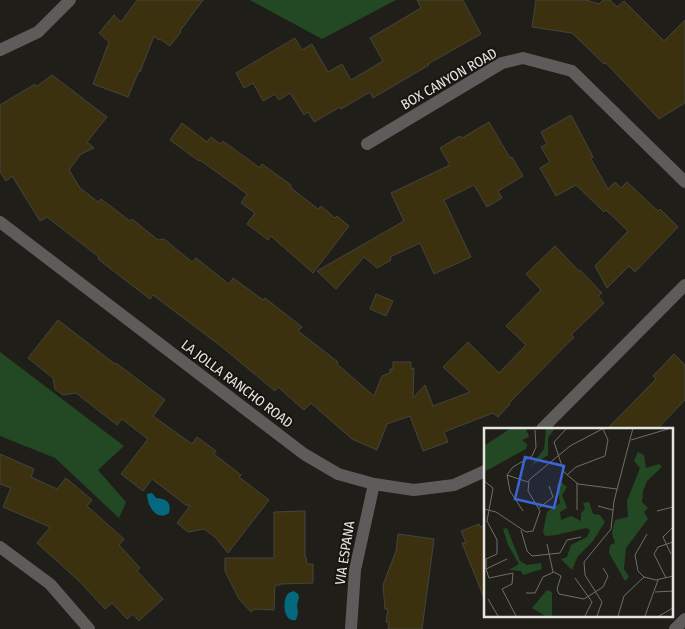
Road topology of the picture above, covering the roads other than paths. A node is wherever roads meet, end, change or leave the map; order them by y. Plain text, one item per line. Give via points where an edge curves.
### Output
1 (70, 0) edge
2 (0, 50) edge
3 (368, 144) dead end
4 (685, 182) edge
5 (0, 222) edge
6 (685, 285) edge
7 (543, 428) edge
8 (484, 471) edge
9 (374, 484) junction
10 (0, 547) edge
11 (685, 619) edge
12 (89, 629) edge
13 (352, 629) edge
14 (675, 629) edge

1 - 2 street via 38,32
3 - 4 street, BOX CANYON ROAD via 502,63 524,58 572,71
5 - 9 street, LA JOLLA RANCHO ROAD via 304,454 338,474
6 - 7 street
8 - 9 street, LA JOLLA RANCHO ROAD via 454,485 414,490
9 - 13 street, VIA ESPANA via 355,570
10 - 12 street via 50,584
11 - 14 street

